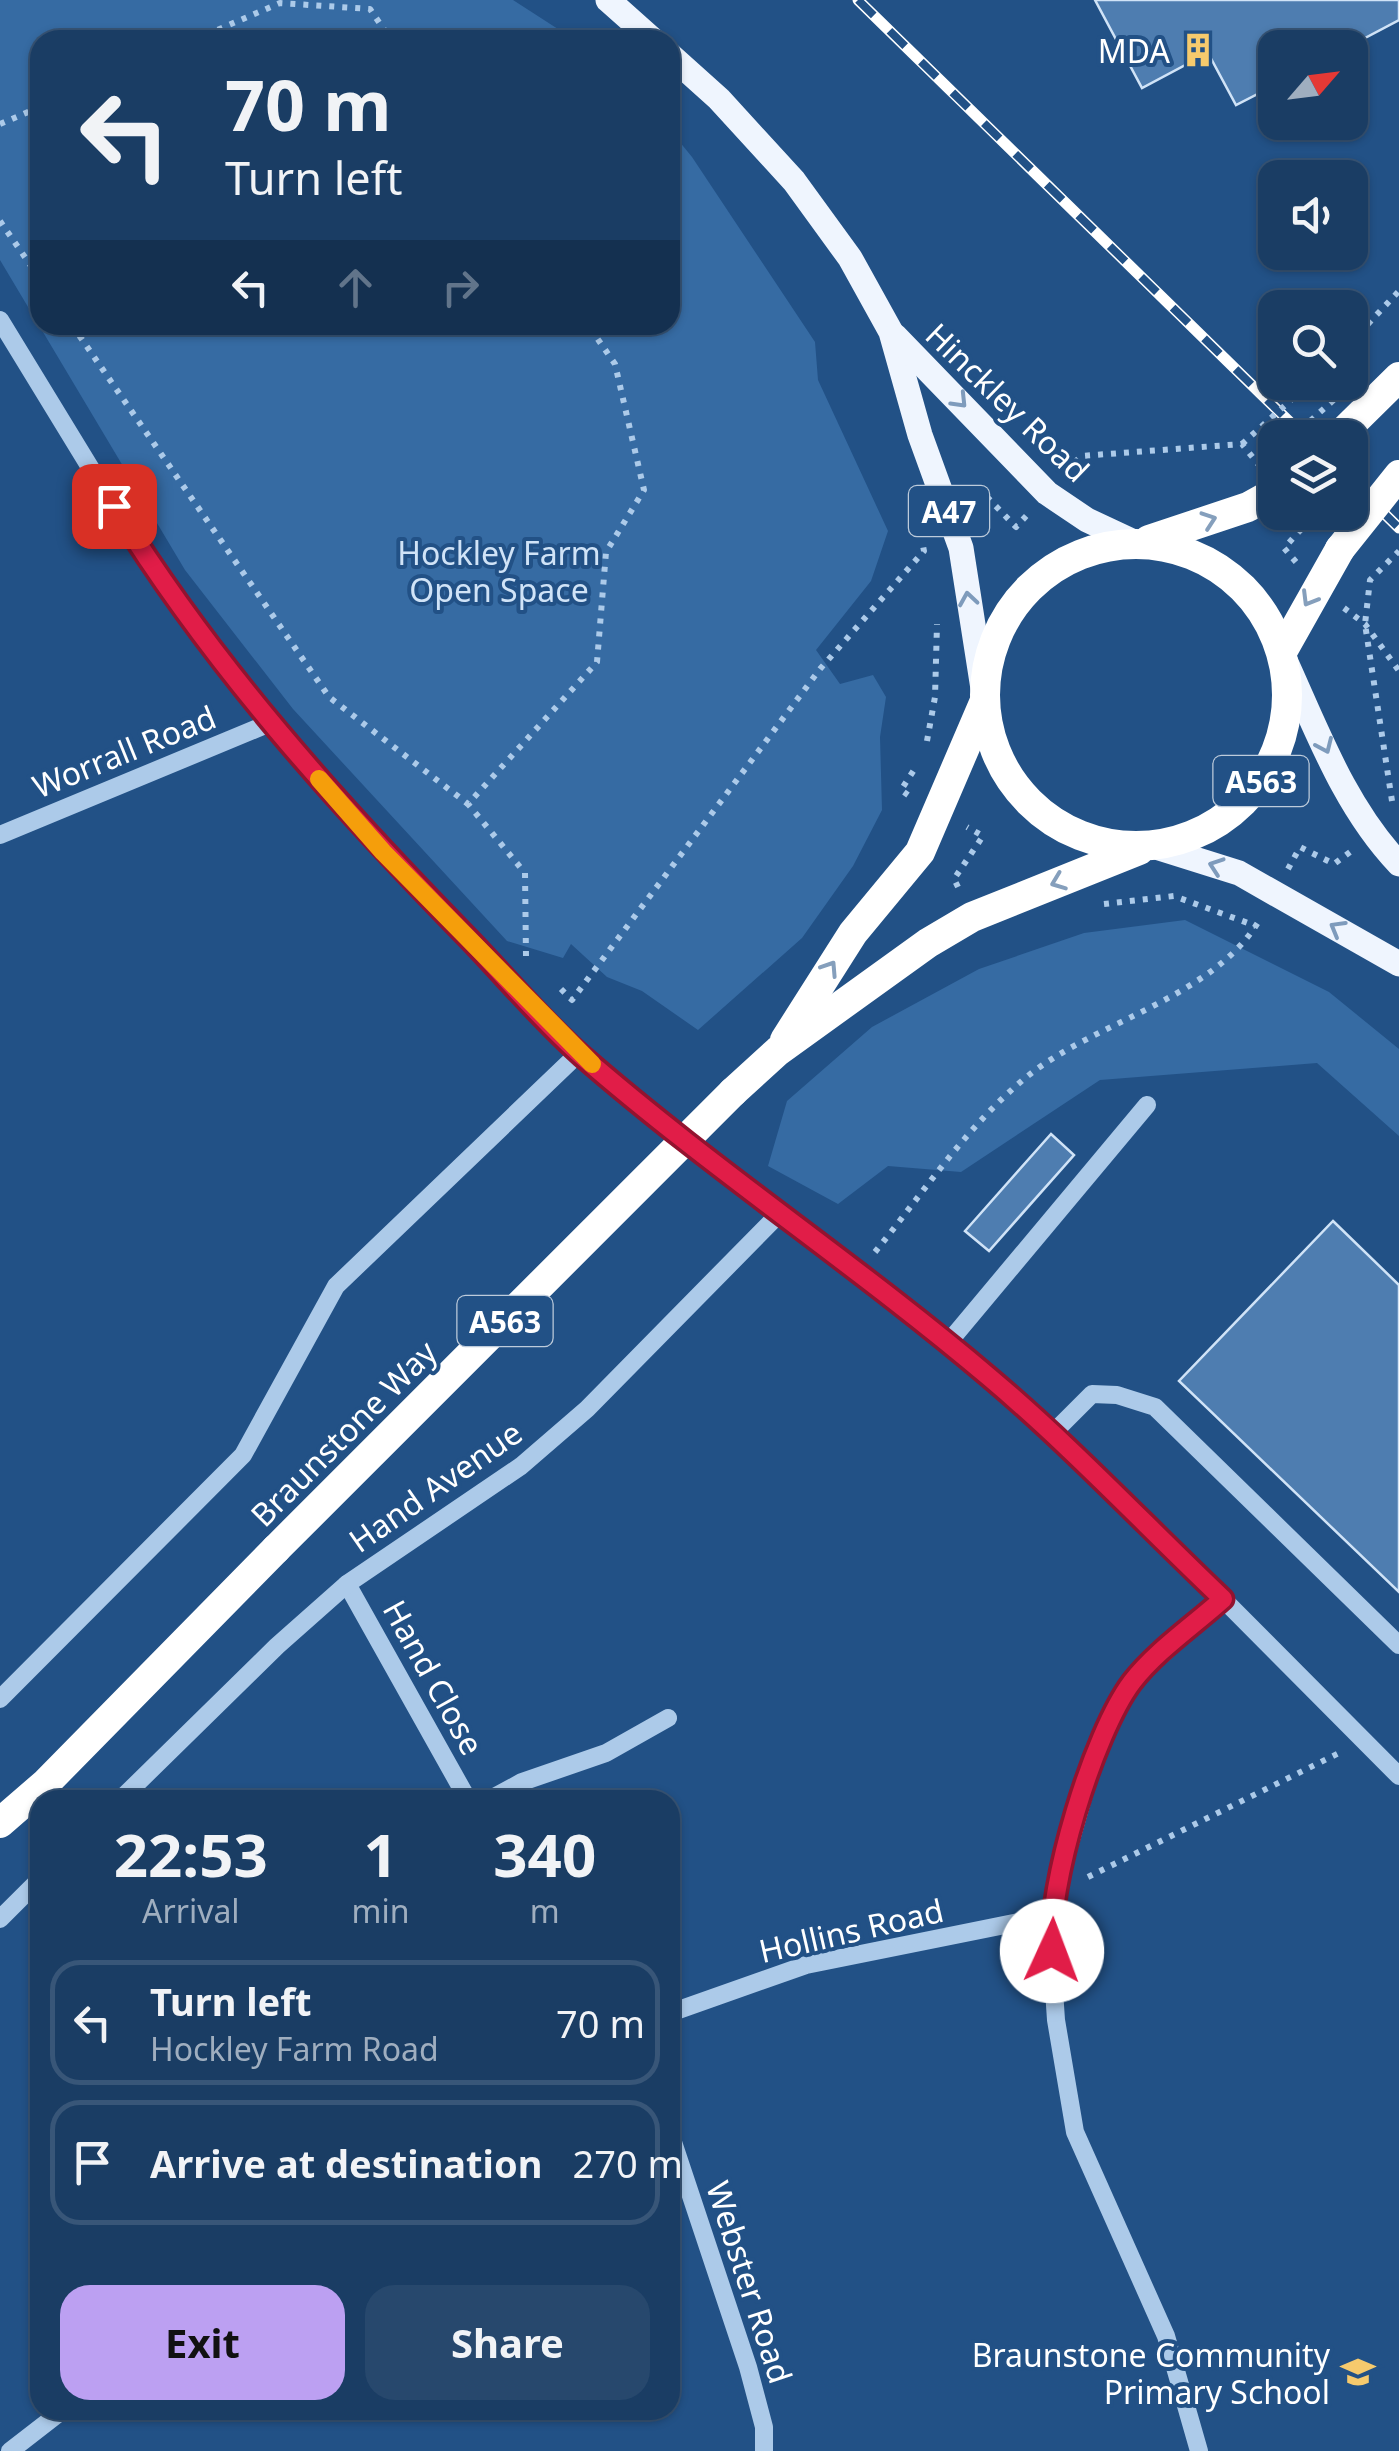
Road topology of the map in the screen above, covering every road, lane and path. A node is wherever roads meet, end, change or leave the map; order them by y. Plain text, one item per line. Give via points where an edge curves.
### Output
1 (608, 0) edge
2 (217, 30) edge
3 (384, 30) edge
4 (642, 30) edge
5 (680, 64) edge
6 (30, 111) edge
7 (0, 124) edge
8 (0, 221) edge
9 (30, 264) edge
10 (1399, 291) edge
11 (0, 320) edge
12 (1368, 323) edge
13 (891, 332) junction
14 (79, 335) edge
15 (595, 335) edge
16 (1396, 380) edge
17 (1290, 400) edge
18 (1334, 400) edge
19 (1311, 420) edge
20 (1355, 420) edge
21 (1242, 444) junction
22 (1258, 464) dead end
23 (1399, 475) edge
24 (1047, 493) junction
25 (1258, 501) edge
26 (948, 508) junction
27 (1138, 542) junction
28 (924, 550) junction
29 (1399, 551) edge
30 (928, 564) dead end
31 (1370, 580) dead end
32 (936, 610) dead end
33 (1364, 624) dead end
34 (1283, 655) junction
35 (1399, 670) edge
36 (984, 699) junction
37 (270, 723) junction
38 (924, 750) dead end
39 (918, 765) dead end
40 (468, 804) junction
41 (940, 813) junction
42 (0, 834) edge
43 (1151, 846) junction
44 (1399, 864) edge
45 (1100, 905) dead end
46 (972, 918) junction
47 (526, 956) junction
48 (1399, 964) edge
49 (538, 967) dead end
50 (504, 974) junction
51 (549, 978) dead end
52 (778, 1050) junction
53 (579, 1054) junction
54 (1147, 1106) dead end
55 (778, 1216) junction
56 (860, 1271) junction
57 (948, 1343) junction
58 (1051, 1435) junction
59 (346, 1584) junction
60 (1223, 1599) junction
61 (1399, 1644) edge
62 (0, 1699) edge
63 (668, 1718) dead end
64 (1364, 1740) junction
65 (1399, 1776) edge
66 (34, 1790) edge
67 (130, 1790) edge
68 (462, 1790) edge
69 (507, 1790) edge
70 (30, 1794) edge
71 (0, 1824) edge
72 (30, 1890) edge
73 (1055, 1893) junction
74 (1049, 1916) junction
75 (0, 1919) edge
76 (680, 2009) edge
77 (680, 2162) edge
78 (49, 2420) edge
79 (10, 2451) edge
80 (764, 2451) edge
81 (1199, 2451) edge

1 - 4 main road
2 - 3 path via 280,3 370,9
5 - 13 main road, Hinckley Road / A47 via 794,181 850,258
6 - 7 path
8 - 9 path
10 - 12 path
11 - 37 street via 132,536
13 -> 24 main road, Hinckley Road / A47
13 - 26 main road, Hinckley Road / A47
14 - 40 path via 329,697
15 - 40 path via 615,364 644,490 606,552 596,662
16 - 20 highway
17 - 21 path, bridge
18 - 19 path, bridge
21 - 22 path
21 - 24 path via 1081,456
23 -> 34 highway, bridge via 1340,548
24 - 26 path via 1016,528 985,495
24 - 27 main road, Hinckley Road / A47
27 -> 25 highway, A563
26 - 28 path via 914,520
36 -> 26 main road, Hinckley Road / A47
27 - 34 highway, A563 via 1179,548 1244,587 1267,617
27 - 36 highway, A563 via 1087,550 1046,572 1012,606 991,648
28 - 30 path
28 - 51 path via 820,669 572,1000
29 - 31 path
32 - 38 path via 935,697
33 - 35 path
34 - 43 highway, A563 via 1288,701 1280,744 1261,782 1207,828
34 -> 44 main road via 1349,799
36 - 41 highway, Braunstone Way / A563
36 - 43 highway, A563 via 1003,769 1050,820 1081,837
37 - 42 street, Worrall Road
37 - 50 street via 383,852
39 - 41 path via 901,790
40 - 47 path via 525,874
41 - 46 path via 982,836 954,878
52 -> 41 highway, Braunstone Way / A563 via 853,933 920,852
43 -> 46 highway, Braunstone Way / A563
48 -> 43 main road via 1239,873
45 - 56 path via 1174,896 1256,926 1226,961 1031,1073 972,1128
46 - 52 highway, Braunstone Way / A563
47 - 49 path
47 - 50 path
50 - 53 street
52 - 66 highway, Braunstone Way / A563, bridge
53 - 55 street
53 - 62 street via 336,1286 243,1455
54 - 57 street
55 - 56 street
55 - 59 street, Hand Avenue via 534,1455
56 - 57 street
57 - 58 street
58 - 60 street
58 - 61 street via 1092,1394 1154,1407
59 - 67 street, Hand Avenue
59 - 68 street, Hand Close
60 - 64 street
60 - 73 street via 1133,1681 1099,1742
63 - 69 street, Hand Close via 606,1754
64 - 65 street
64 - 73 path
70 - 71 highway, Braunstone Way / A563, bridge
72 - 75 street
73 - 74 street
74 - 76 street, Hollins Road via 806,1965
74 - 81 street via 1056,2020 1074,2132 1166,2336
77 - 80 street, Webster Road via 748,2367
78 - 79 street

